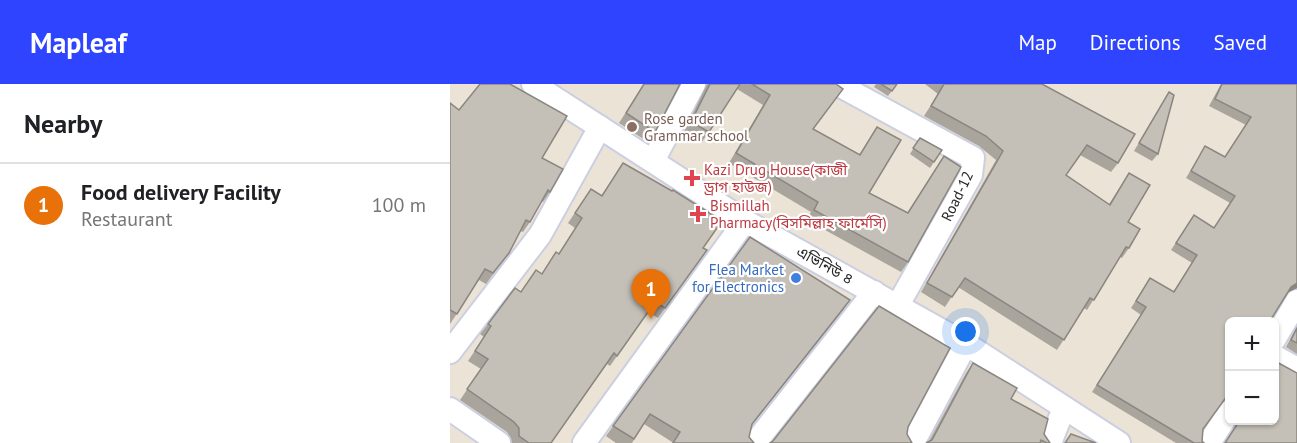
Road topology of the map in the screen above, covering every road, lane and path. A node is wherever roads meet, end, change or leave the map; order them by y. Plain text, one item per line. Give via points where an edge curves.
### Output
1 (533, 84) edge
2 (694, 84) edge
3 (837, 84) edge
4 (600, 127) junction
5 (654, 161) junction
6 (745, 221) junction
7 (874, 292) junction
8 (1297, 301) edge
9 (898, 305) junction
10 (1279, 333) edge
11 (966, 344) junction
12 (450, 352) edge
13 (1279, 358) edge
14 (1297, 369) edge
15 (1064, 408) junction
16 (450, 409) edge
17 (1225, 419) edge
18 (499, 443) edge
19 (584, 443) edge
20 (755, 443) edge
21 (914, 443) edge
22 (1050, 443) edge
23 (1119, 443) edge
24 (1209, 443) edge

1 - 4 street, এভিনিউ ৪
2 - 5 street
3 - 9 street, Road-12 via 973,158 971,175
4 - 5 street, এভিনিউ ৪
4 - 12 street via 540,235
5 - 6 street, এভিনিউ ৪
6 - 7 street, এভিনিউ ৪
6 - 19 street
7 - 9 street, এভিনিউ ৪
7 - 20 street
8 - 10 street
9 - 11 street, এভিনিউ ৪
11 - 15 street, এভিনিউ ৪
11 - 21 street
13 - 14 street
15 - 22 street
15 - 23 street, এভিনিউ ৪
16 - 18 street
17 - 24 street

